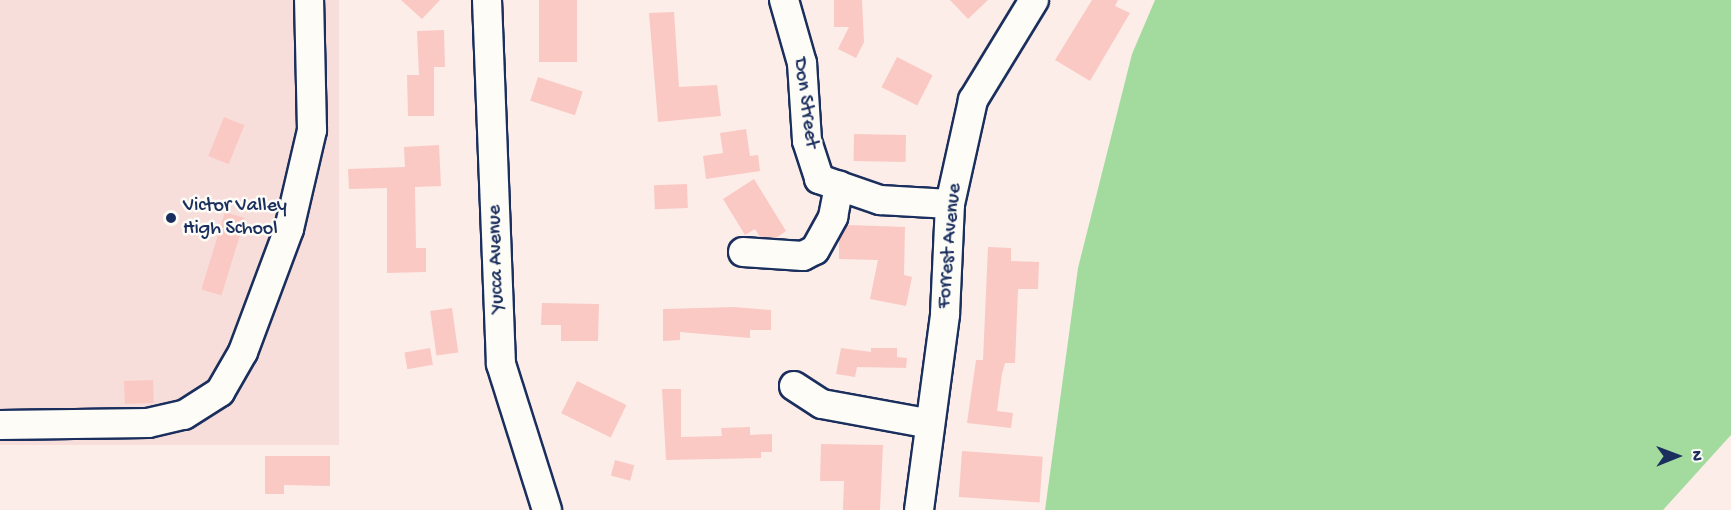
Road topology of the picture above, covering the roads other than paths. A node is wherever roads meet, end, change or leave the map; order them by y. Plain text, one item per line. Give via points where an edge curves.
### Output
1 (309, 0) edge
2 (487, 0) edge
3 (784, 0) edge
4 (1034, 0) edge
5 (840, 186) junction
6 (950, 204) junction
7 (742, 252) dead end
8 (794, 386) dead end
9 (926, 423) junction
10 (0, 425) edge
11 (547, 510) edge
12 (919, 510) edge

1 - 10 street via 312,130 289,229 243,352 220,392 184,415 148,423
2 - 11 street, Yucca Avenue via 501,364
3 - 5 street, Don Street via 802,63 807,141 819,179
4 - 6 street, Forrest Avenue via 973,100
5 - 6 street, Don Street via 880,200
5 - 7 street via 833,217 815,250 803,256
6 - 9 street, Forrest Avenue via 945,314
8 - 9 street via 822,404
9 - 12 street, Forrest Avenue

